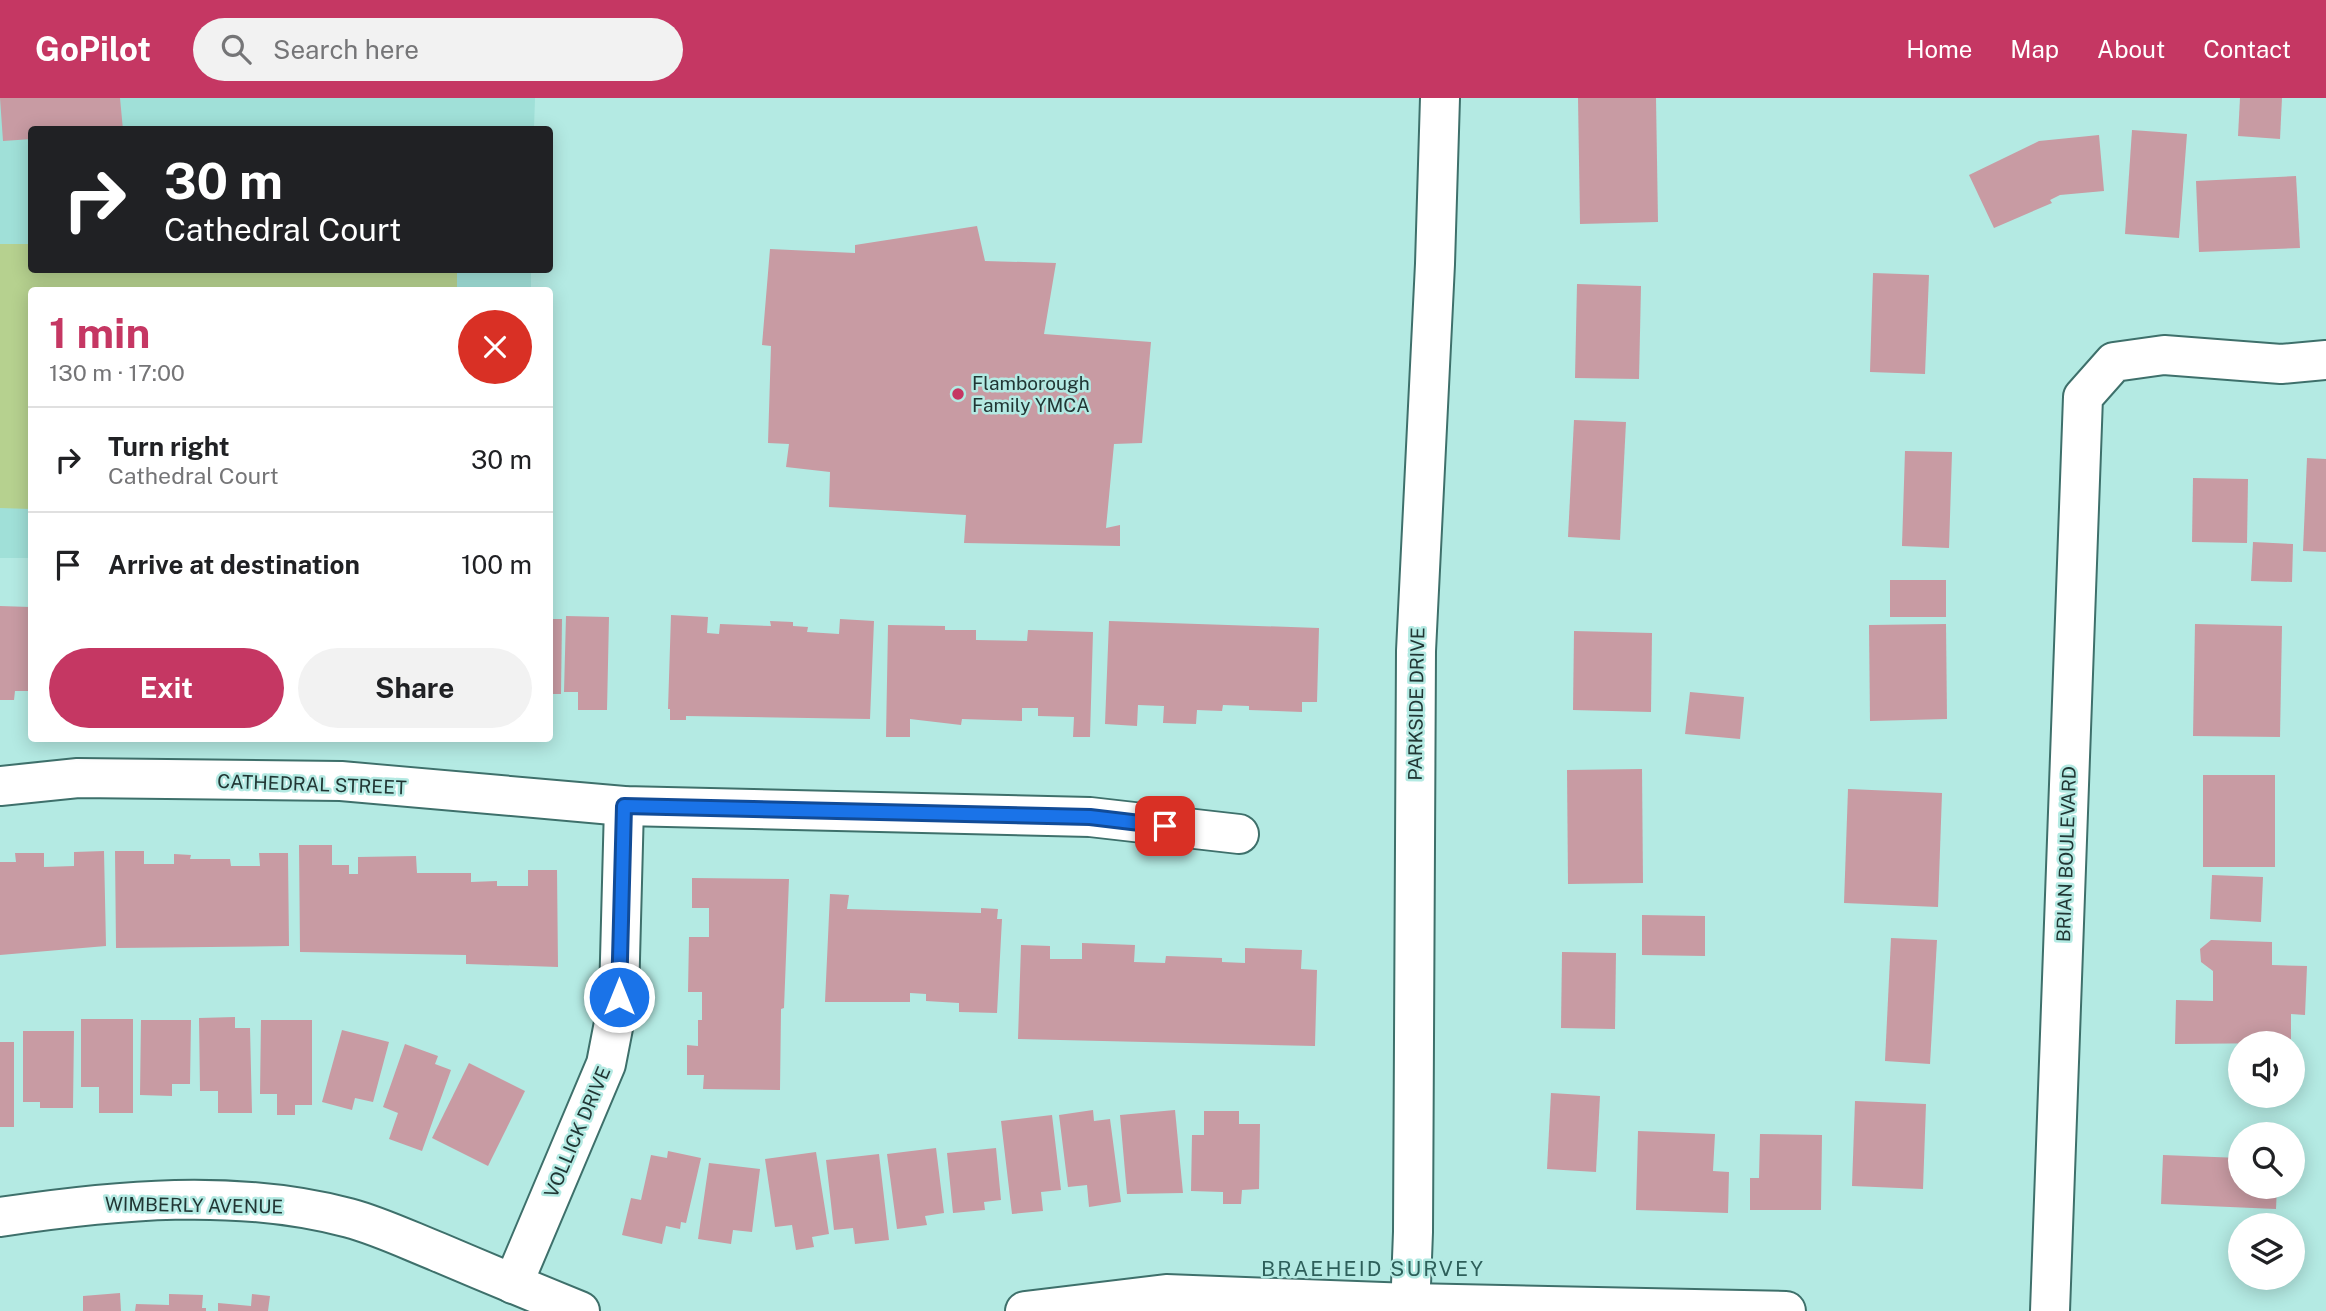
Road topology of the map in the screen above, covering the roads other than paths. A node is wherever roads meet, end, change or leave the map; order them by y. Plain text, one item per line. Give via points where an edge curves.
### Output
1 (1440, 98) edge
2 (2326, 360) edge
3 (0, 786) edge
4 (624, 806) junction
5 (1240, 834) dead end
6 (0, 1217) edge
7 (513, 1284) junction
8 (1410, 1307) edge
9 (580, 1311) edge
10 (1025, 1311) edge
11 (1786, 1311) edge
12 (2050, 1311) edge

1 - 8 street, PARKSIDE DRIVE via 1416,651
2 - 12 street, BRIAN BOULEVARD via 2281,365 2164,355 2114,362 2083,397
3 - 4 street, CATHEDRAL STREET via 78,778 341,781
4 - 5 street, CATHEDRAL STREET via 1090,817
4 - 7 street, VOLLICK DRIVE via 619,997 609,1053
6 - 7 street, WIMBERLY AVENUE via 89,1204 182,1200 288,1205 375,1227
7 - 9 street, WIMBERLY AVENUE
8 - 10 street via 1166,1294
8 - 11 street

